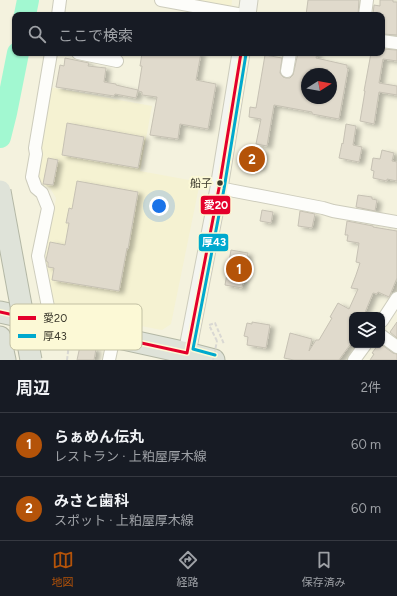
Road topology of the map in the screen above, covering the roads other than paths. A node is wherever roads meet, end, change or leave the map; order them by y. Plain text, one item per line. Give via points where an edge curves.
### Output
1 (60, 0) edge
2 (161, 0) edge
3 (249, 0) edge
4 (367, 0) edge
5 (58, 12) edge
6 (227, 12) edge
7 (247, 12) edge
8 (365, 12) edge
9 (385, 41) edge
10 (397, 43) edge
11 (50, 56) edge
12 (95, 56) edge
13 (240, 56) edge
14 (290, 56) edge
15 (117, 60) dead end
16 (287, 71) dead end
17 (218, 188) junction
18 (0, 191) edge
19 (397, 222) edge
20 (397, 298) edge
21 (21, 304) edge
22 (47, 304) edge
23 (389, 316) edge
24 (0, 337) edge
25 (385, 338) edge
26 (142, 344) edge
27 (397, 347) edge
28 (363, 348) edge
29 (29, 350) edge
30 (111, 350) edge
31 (217, 351) edge
32 (188, 356) edge
33 (5, 360) edge
34 (31, 360) edge
35 (109, 360) edge
36 (354, 360) edge

1 - 5 street
2 - 6 street
3 - 7 main road
4 - 8 street
9 - 10 street
11 - 22 street via 32,177 48,208 38,256
12 - 15 street
13 - 17 main road
14 - 16 street
17 - 19 street
17 - 32 main road
18 - 21 highway, bridge
20 - 23 street
24 - 33 highway
25 - 27 street
26 - 32 highway
28 - 36 street
29 - 34 highway, bridge
30 - 35 street
31 - 32 highway

